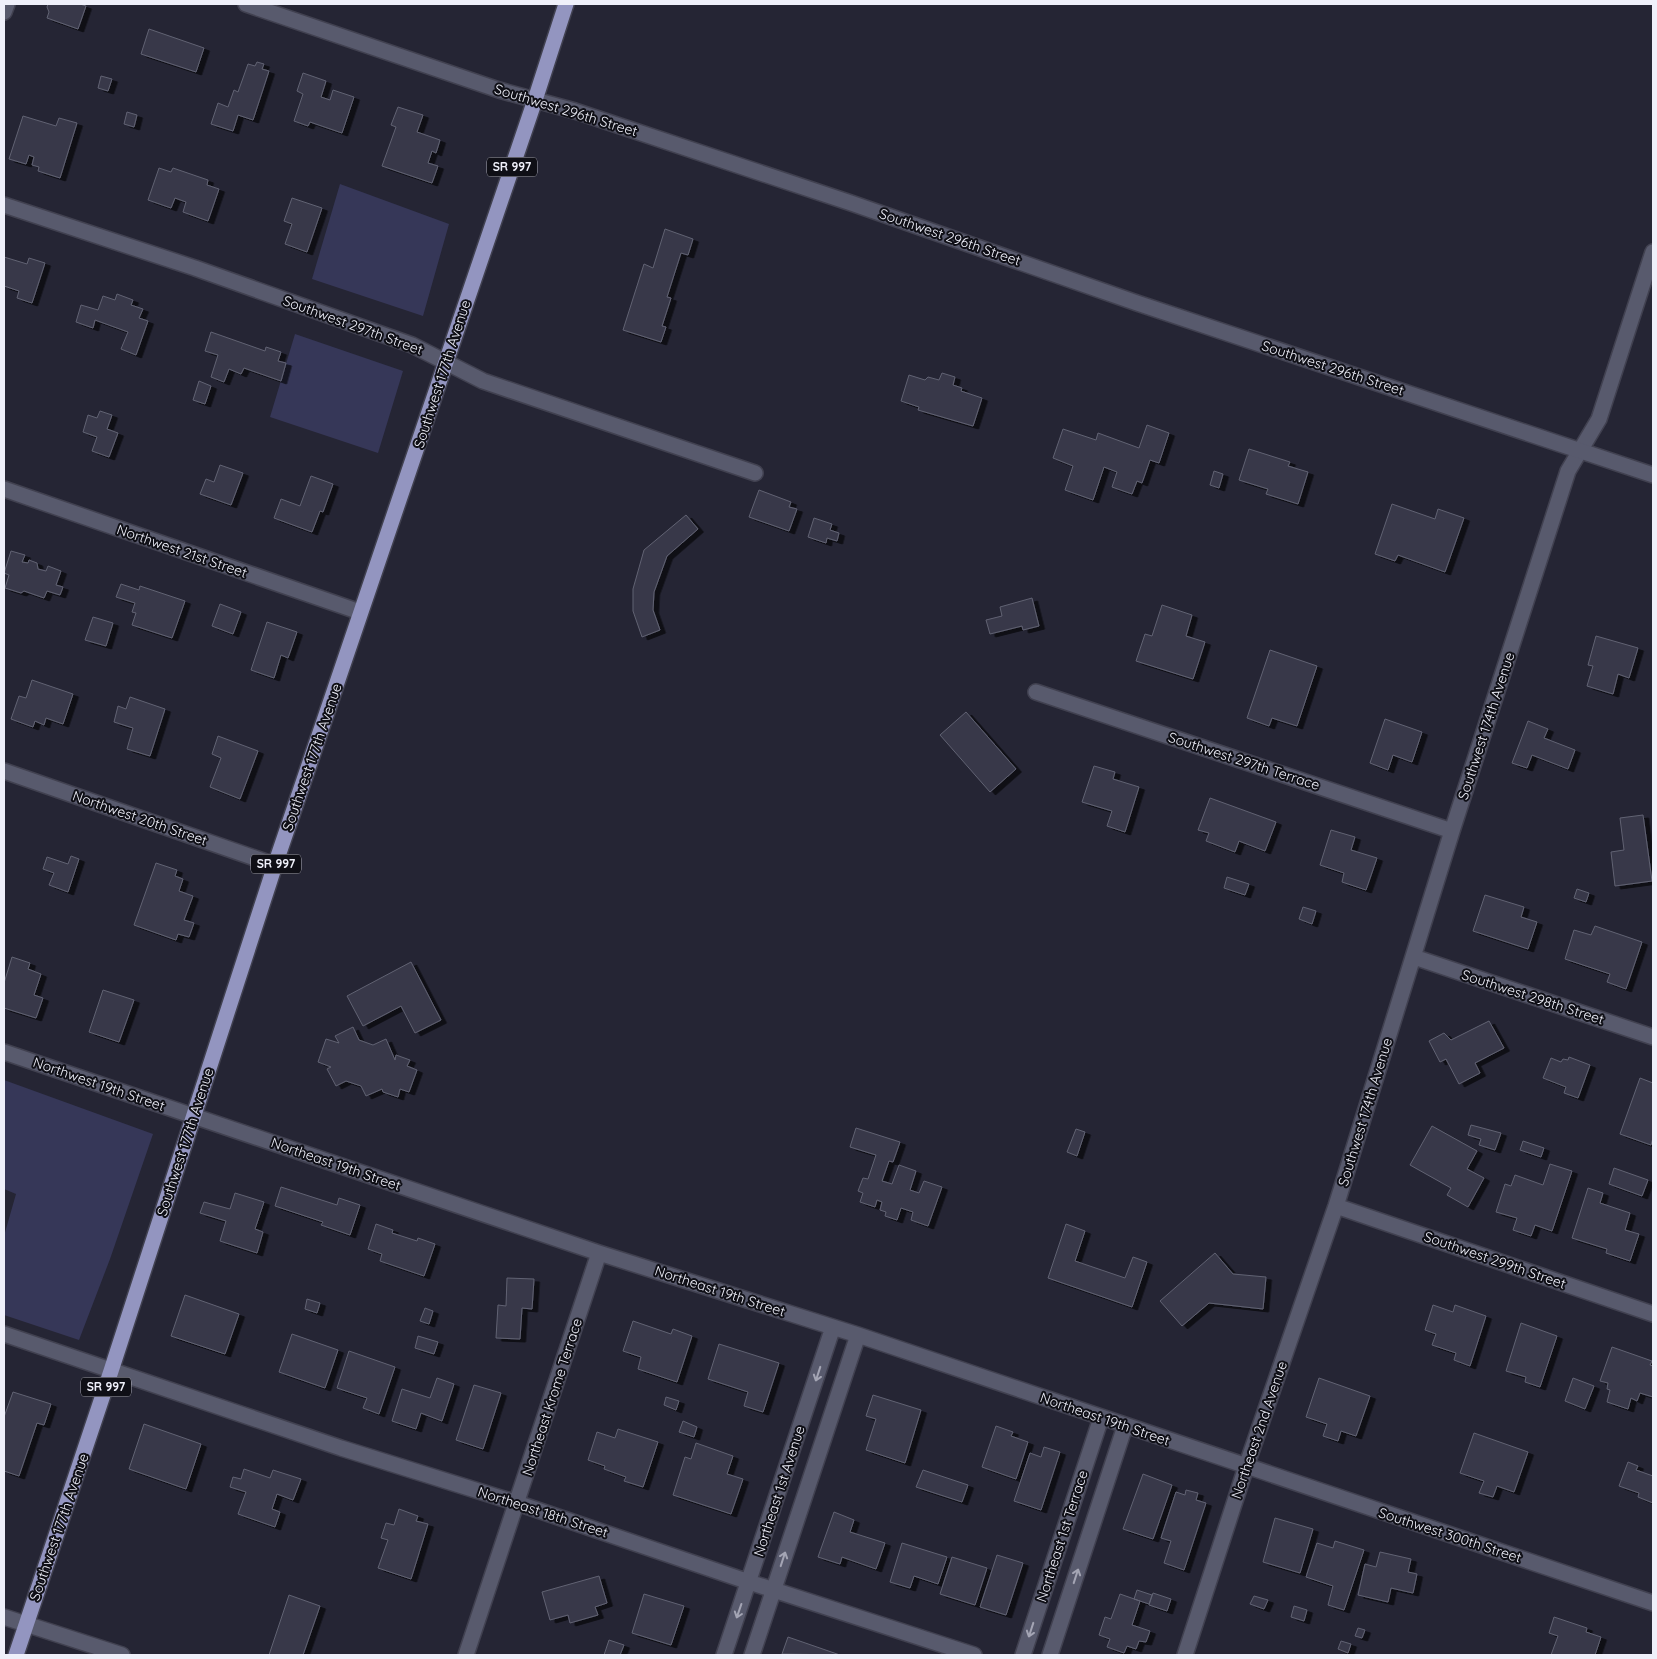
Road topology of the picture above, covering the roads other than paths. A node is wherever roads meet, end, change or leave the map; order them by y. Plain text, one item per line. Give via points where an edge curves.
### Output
1 (7, 4) edge
2 (246, 4) edge
3 (566, 4) edge
4 (4, 12) edge
5 (535, 100) junction
6 (4, 205) edge
7 (1653, 252) edge
8 (446, 362) junction
9 (1581, 450) junction
10 (755, 472) dead end
11 (1653, 475) edge
12 (4, 489) edge
13 (360, 612) junction
14 (1036, 692) dead end
15 (4, 771) edge
16 (1452, 831) junction
17 (275, 866) junction
18 (1414, 957) junction
19 (1653, 1037) edge
20 (4, 1052) edge
21 (194, 1117) junction
22 (1336, 1206) junction
23 (599, 1252) junction
24 (1653, 1314) edge
25 (833, 1327) junction
26 (4, 1334) edge
27 (858, 1335) junction
28 (111, 1371) junction
29 (1101, 1418) junction
30 (1125, 1426) junction
31 (1246, 1467) junction
32 (517, 1503) junction
33 (749, 1582) junction
34 (773, 1590) junction
35 (1653, 1603) edge
36 (4, 1617) edge
37 (26, 1624) junction
38 (16, 1655) edge
39 (122, 1655) edge
40 (466, 1655) edge
41 (724, 1655) edge
42 (752, 1655) edge
43 (974, 1655) edge
44 (1023, 1655) edge
45 (1050, 1655) edge
46 (1184, 1655) edge

1 - 4 street
2 - 5 street, Southwest 296th Street
3 - 5 highway, Southwest 177th Avenue / SR 997
5 - 8 highway, Southwest 177th Avenue / SR 997
5 - 9 street, Southwest 296th Street via 842,200 1137,303
6 - 8 street, Southwest 297th Street via 412,345
7 - 9 street, Southwest 174th Avenue via 1599,419
8 - 10 street, Southwest 297th Street via 483,381
8 - 13 highway, Southwest 177th Avenue / SR 997
9 - 11 street, Southwest 296th Street
9 - 16 street, Southwest 174th Avenue via 1568,471
12 - 13 street, Northwest 21st Street
13 - 17 highway, Southwest 177th Avenue / SR 997
14 - 16 street, Southwest 297th Terrace
15 - 17 street, Northwest 20th Street
16 - 18 street, Southwest 174th Avenue
17 - 21 highway, Southwest 177th Avenue / SR 997
18 - 19 street, Southwest 298th Street
18 - 22 street, Southwest 174th Avenue
20 - 21 street, Northwest 19th Street
21 - 23 street, Northeast 19th Street
21 - 28 highway, Southwest 177th Avenue / SR 997
22 - 24 street, Southwest 299th Street
22 - 31 street, Northeast 2nd Avenue
23 - 25 street, Northeast 19th Street
23 - 32 street, Northeast Krome Terrace
25 - 27 street, Northeast 19th Street
25 -> 33 street, Northeast 1st Avenue
26 - 28 street, Northeast 18th Street
27 - 29 street, Northeast 19th Street
34 -> 27 street, Northeast 1st Avenue
28 - 32 street, Northeast 18th Street
28 - 37 highway, Southwest 177th Avenue / SR 997
29 - 30 street, Northeast 19th Street
29 -> 44 street, Northeast 1st Terrace
30 - 31 street, Northeast 19th Street
45 -> 30 street, Northeast 1st Terrace
31 - 35 street, Southwest 300th Street
31 - 46 street, Northeast 2nd Avenue
32 - 33 street, Northeast 18th Street
32 - 40 street, Northeast Krome Terrace
33 - 34 street, Northeast 18th Street
33 -> 41 street, Northeast 1st Avenue
34 - 42 street, Northeast 1st Avenue
34 - 43 street, Northeast 18th Street
36 - 37 street
37 - 38 highway, Southwest 177th Avenue / SR 997
37 - 39 street

